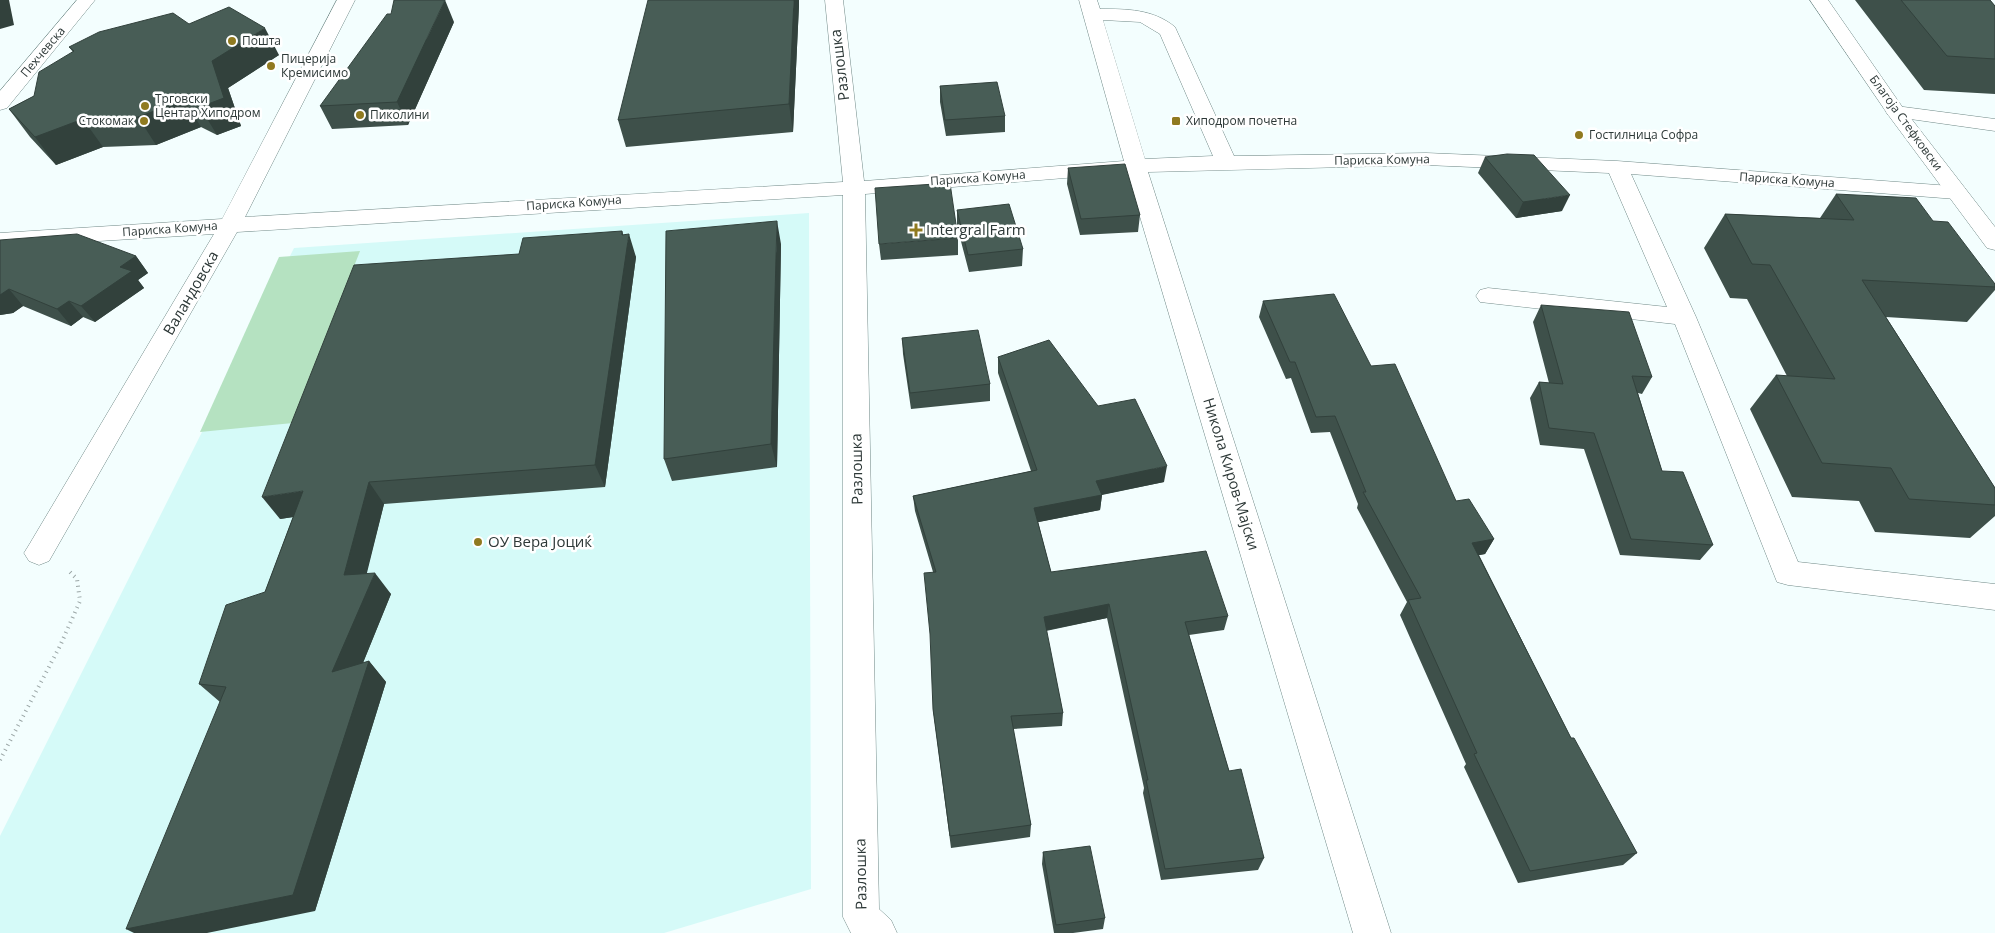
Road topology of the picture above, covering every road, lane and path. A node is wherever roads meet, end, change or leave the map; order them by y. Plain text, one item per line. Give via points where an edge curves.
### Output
1 (86, 0) edge
2 (346, 0) edge
3 (834, 0) edge
4 (1819, 0) edge
5 (1090, 7) edge
6 (0, 104) edge
7 (1896, 112) junction
8 (1995, 125) edge
9 (1226, 162) junction
10 (1136, 166) junction
11 (1617, 167) junction
12 (854, 188) junction
13 (1956, 192) junction
14 (230, 225) junction
15 (1991, 233) edge
16 (0, 240) edge
17 (1488, 296) dead end
18 (1684, 318) junction
19 (39, 553) joint
20 (1995, 597) edge
21 (0, 760) edge
22 (878, 933) edge
23 (1372, 933) edge

1 - 6 street, Пехчевска
2 - 14 street, Валандовска
3 - 12 street, Разлошка
4 - 7 street, Благоја Стефковски
5 - 9 street, Никола Киров-Мајски via 1145,17 1160,22 1168,31
5 - 10 street, Никола Киров-Мајски
7 - 8 street
7 - 13 street, Благоја Стефковски
9 - 10 street, Париска Комуна
9 - 11 street, Париска Комуна via 1426,159
10 - 12 street, Париска Комуна
10 - 23 street, Никола Киров-Мајски
11 - 13 street, Париска Комуна
11 - 18 street
12 - 14 street, Париска Комуна
12 - 22 street, Разлошка via 861,917
13 - 15 street, Благоја Стефковски
14 - 16 street, Париска Комуна
14 - 19 street, Валандовска
17 - 18 street
18 - 20 street via 1788,573
19 - 21 path via 78,579 80,601

